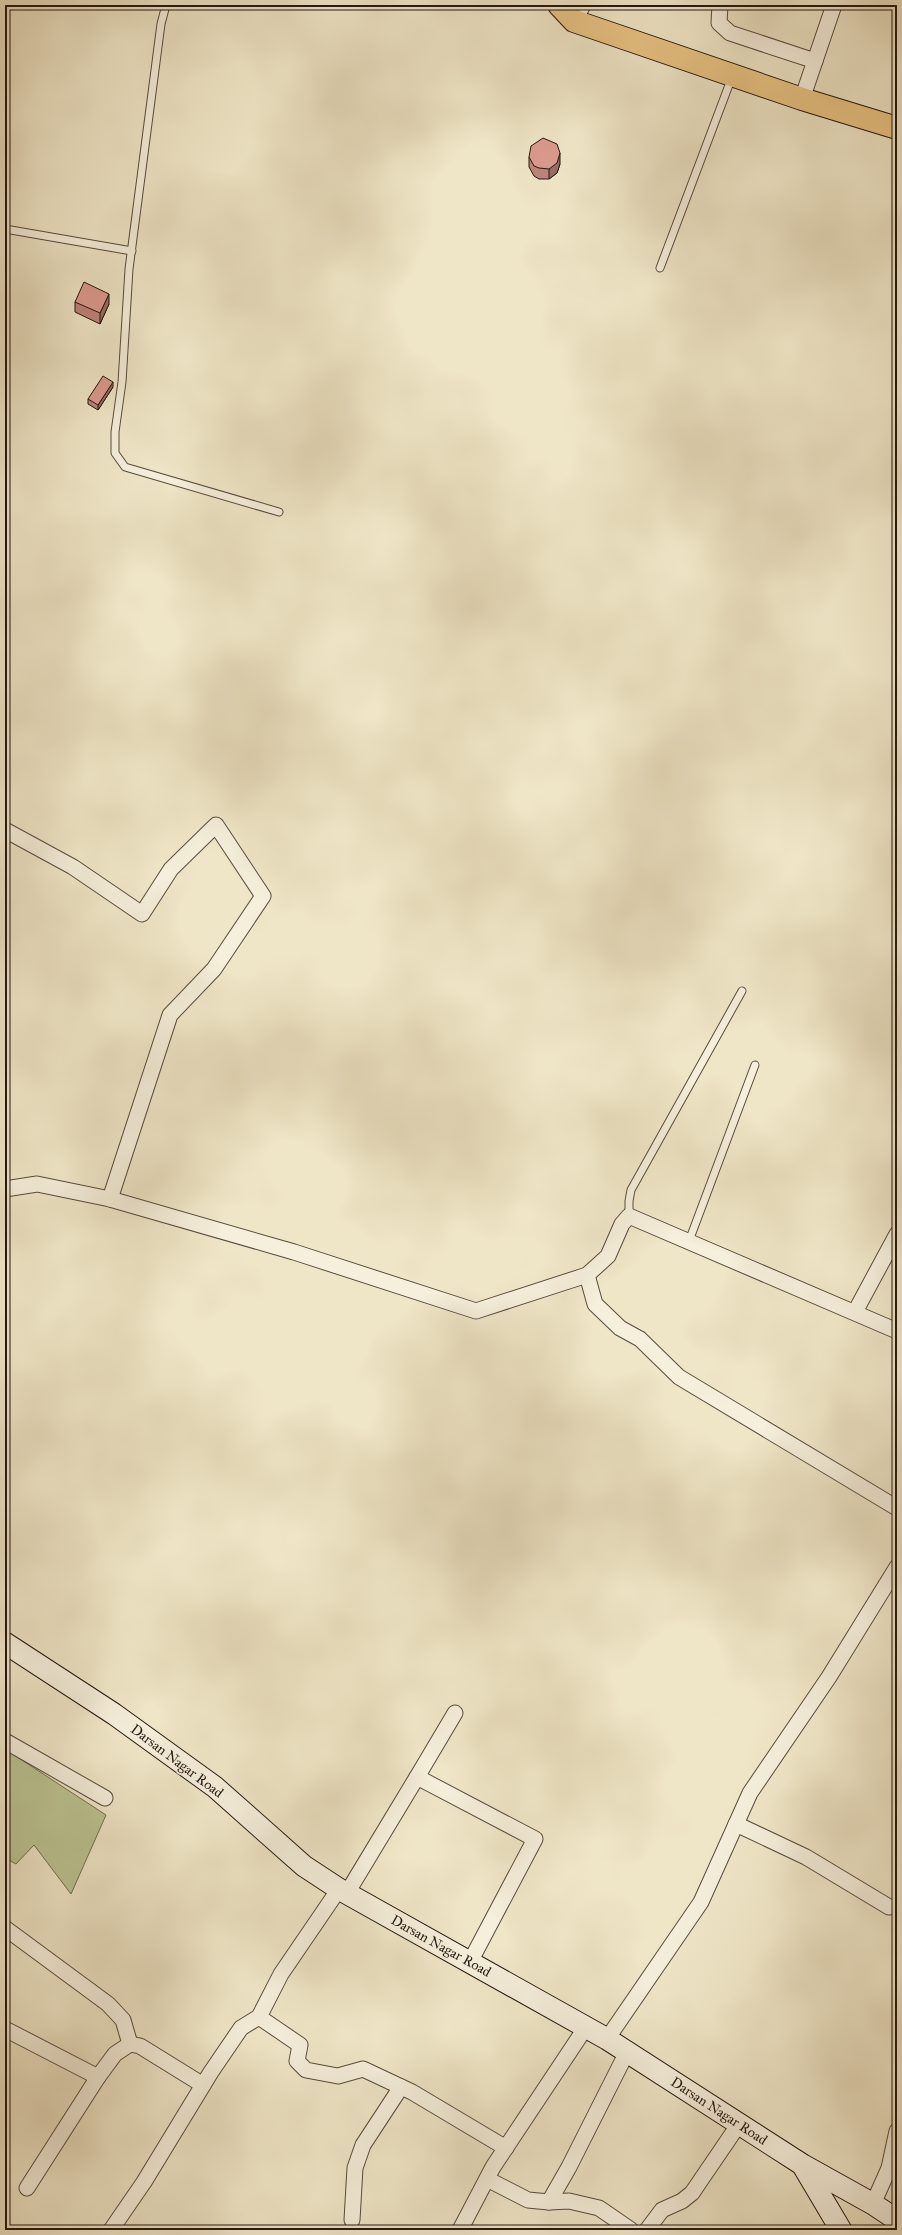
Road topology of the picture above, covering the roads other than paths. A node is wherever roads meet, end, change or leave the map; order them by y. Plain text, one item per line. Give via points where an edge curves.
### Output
1 (166, 5) edge
2 (559, 5) edge
3 (720, 5) edge
4 (834, 5) edge
5 (578, 13) edge
6 (815, 61) junction
7 (734, 75) junction
8 (802, 99) junction
9 (897, 128) edge
10 (5, 228) edge
11 (132, 251) junction
12 (660, 268) dead end
13 (279, 512) dead end
14 (5, 830) edge
15 (742, 992) dead end
16 (755, 1065) dead end
17 (5, 1189) edge
18 (110, 1200) junction
19 (629, 1216) junction
20 (897, 1234) edge
21 (689, 1241) junction
22 (587, 1275) junction
23 (855, 1312) junction
24 (897, 1331) edge
25 (897, 1508) edge
26 (897, 1567) edge
27 (5, 1643) edge
28 (454, 1713) dead end
29 (5, 1741) edge
30 (417, 1777) junction
31 (105, 1798) dead end
32 (736, 1824) junction
33 (343, 1891) junction
34 (889, 1907) dead end
35 (5, 1928) edge
36 (470, 1962) junction
37 (259, 2017) junction
38 (586, 2027) junction
39 (5, 2029) edge
40 (607, 2039) junction
41 (130, 2044) junction
42 (627, 2052) junction
43 (98, 2077) junction
44 (202, 2085) junction
45 (401, 2088) junction
46 (739, 2124) junction
47 (897, 2131) edge
48 (506, 2148) junction
49 (803, 2165) junction
50 (487, 2179) junction
51 (27, 2188) dead end
52 (549, 2202) junction
53 (873, 2204) junction
54 (352, 2220) dead end
55 (897, 2220) edge
56 (111, 2230) edge
57 (460, 2230) edge
58 (631, 2230) edge
59 (647, 2230) edge
60 (841, 2230) edge

1 - 11 lane via 160,24
2 - 5 main road
3 - 6 street via 719,23 730,34
4 - 6 street
5 - 7 main road
6 - 8 street
7 - 8 main road
7 - 12 lane
8 - 9 main road
10 - 11 lane
11 - 13 lane via 115,453 125,467
14 - 18 street via 73,867 142,914 171,869 216,825 263,896 214,969 170,1015
15 - 19 lane via 631,1190 628,1201
16 - 21 lane
17 - 18 street via 37,1184
18 - 22 street via 294,1252 476,1311
19 - 21 street
19 - 22 street via 622,1224 608,1256
20 - 23 street
21 - 23 street
22 - 25 street via 595,1304 620,1328 640,1339 679,1377
23 - 24 street
26 - 32 street via 829,1677 750,1793
27 - 33 street, Darsan Nagar Road via 114,1714 215,1787 304,1866
28 - 30 street
29 - 31 street
30 - 33 street
30 - 36 street via 535,1839
32 - 34 street via 806,1857
32 - 40 street via 701,1902
33 - 36 street, Darsan Nagar Road
33 - 37 street via 281,1974
35 - 41 street via 108,2004 123,2020
36 - 38 street, Darsan Nagar Road
37 - 44 street via 241,2028
37 - 45 street via 300,2045 297,2061 306,2070 338,2076 363,2069
38 - 40 street, Darsan Nagar Road
38 - 48 street
39 - 43 street
40 - 42 street, Darsan Nagar Road
41 - 43 street via 115,2054
41 - 44 street via 140,2046
42 - 46 street, Darsan Nagar Road
42 - 52 street
43 - 51 street
44 - 56 street via 144,2182
45 - 48 street
45 - 54 street via 364,2145 355,2168
46 - 49 street, Darsan Nagar Road
46 - 59 street via 692,2193 682,2202 662,2210
47 - 53 street via 889,2168
48 - 50 street
49 - 53 street, Darsan Nagar Road
49 - 60 street
50 - 52 street via 528,2200
50 - 57 street
52 - 58 street via 569,2201 599,2208
53 - 55 street, Darsan Nagar Road

